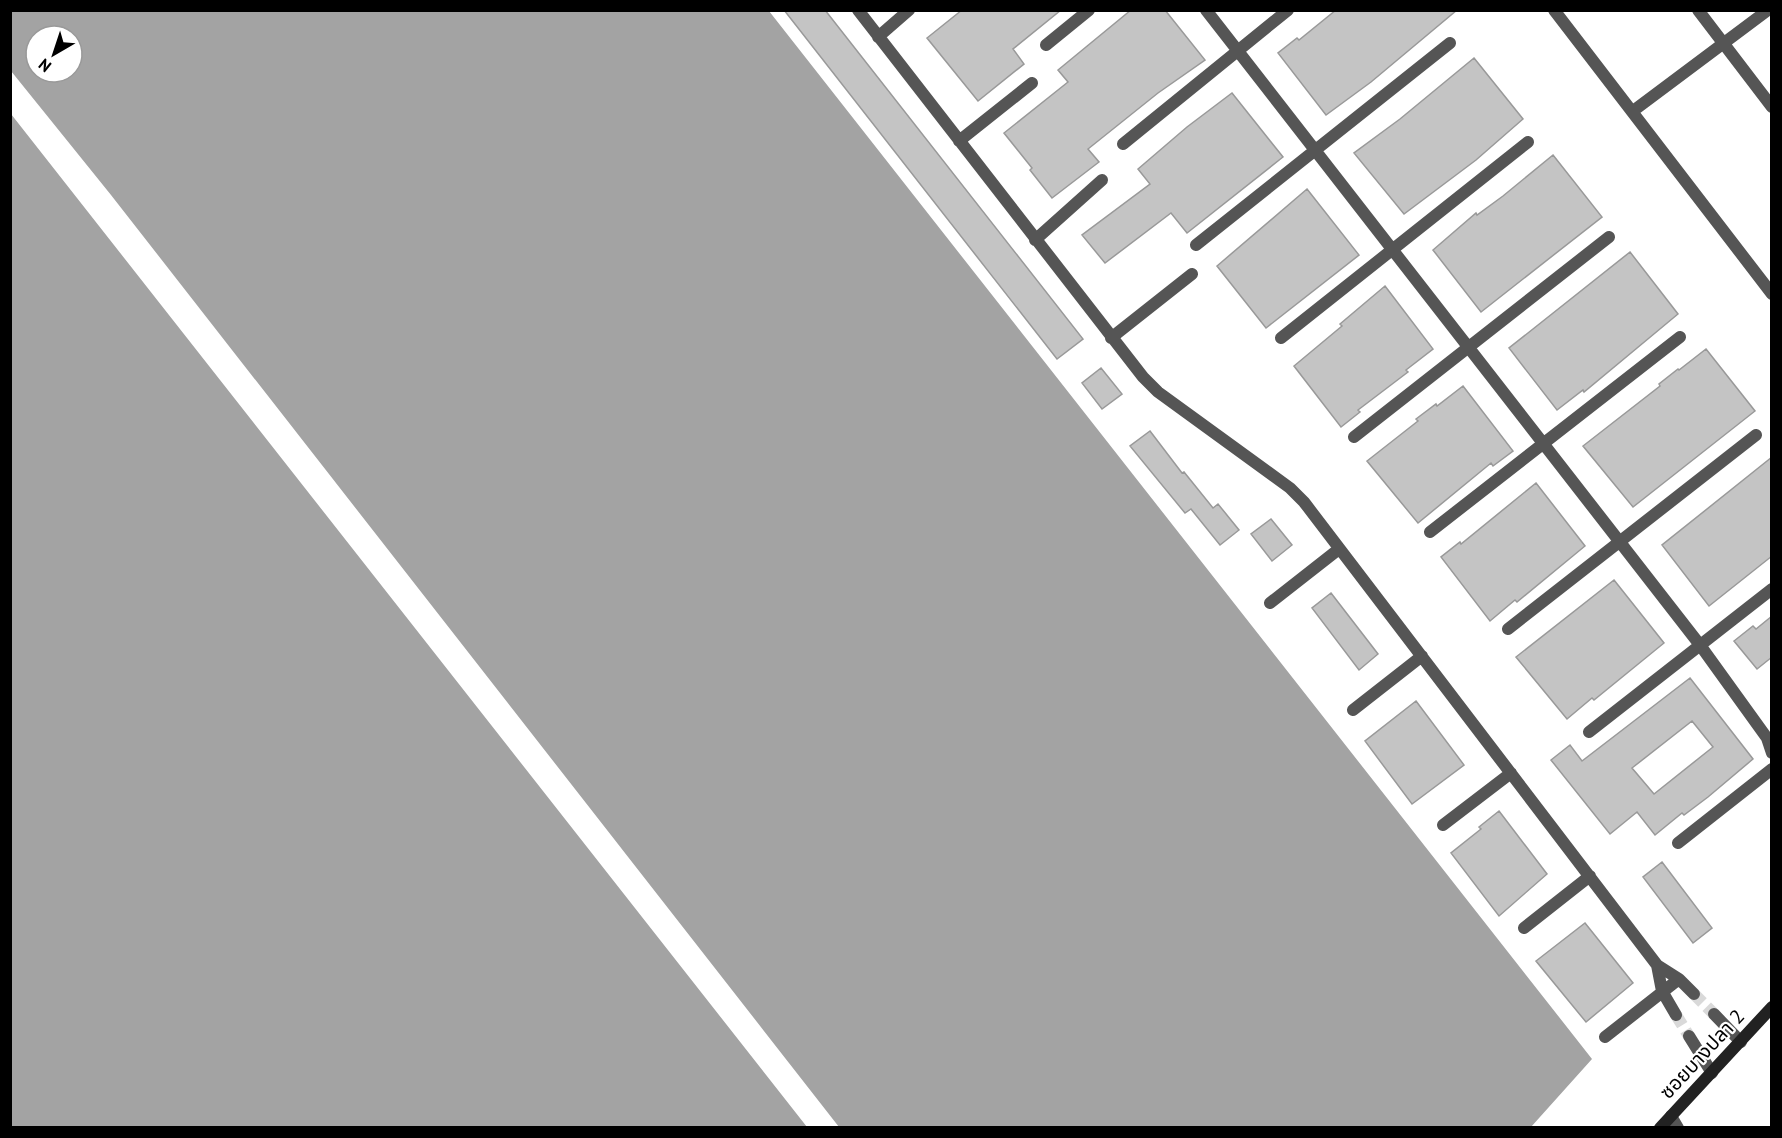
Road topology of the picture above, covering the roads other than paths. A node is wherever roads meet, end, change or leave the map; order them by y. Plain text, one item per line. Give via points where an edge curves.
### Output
1 (858, 10) edge
2 (909, 10) edge
3 (1089, 10) edge
4 (1206, 10) edge
5 (1288, 10) edge
6 (1554, 10) edge
7 (1698, 10) edge
8 (1768, 10) edge
9 (878, 37) junction
10 (1450, 43) dead end
11 (1046, 45) dead end
12 (1724, 45) junction
13 (1237, 51) junction
14 (1032, 83) dead end
15 (1772, 107) edge
16 (1633, 111) junction
17 (958, 141) junction
18 (1528, 141) dead end
19 (1123, 144) dead end
20 (1315, 150) junction
21 (1102, 180) dead end
22 (1609, 237) dead end
23 (1035, 240) junction
24 (1196, 245) dead end
25 (1392, 250) junction
26 (1192, 274) dead end
27 (1772, 294) edge
28 (1680, 337) dead end
29 (1112, 338) junction
30 (1281, 338) dead end
31 (1468, 347) junction
32 (1756, 435) dead end
33 (1354, 437) dead end
34 (1543, 443) junction
35 (1430, 532) dead end
36 (1620, 542) junction
37 (1340, 549) junction
38 (1772, 589) edge
39 (1270, 603) dead end
40 (1508, 629) dead end
41 (1701, 645) junction
42 (1422, 656) junction
43 (1353, 710) dead end
44 (1589, 732) dead end
45 (1769, 740) edge
46 (1772, 753) edge
47 (1772, 769) edge
48 (1511, 773) junction
49 (1443, 825) dead end
50 (1678, 843) dead end
51 (1590, 876) junction
52 (1524, 928) dead end
53 (1658, 965) junction
54 (1679, 979) junction
55 (1662, 991) junction
56 (1694, 994) tunnel mouth
57 (1772, 1007) edge
58 (1714, 1014) tunnel mouth
59 (1676, 1015) tunnel mouth
60 (1689, 1036) tunnel mouth
61 (1605, 1037) dead end
62 (1741, 1042) junction
63 (1713, 1072) junction
64 (1671, 1116) junction
65 (1660, 1128) edge
66 (1678, 1128) edge

1 - 9 street
2 - 9 street
3 - 11 street
4 - 13 street
5 - 13 street
6 - 16 street
7 - 12 street
8 - 12 street
9 - 17 street
10 - 20 street
12 - 15 street
12 - 16 street
13 - 19 street
13 - 20 street
14 - 17 street
16 - 27 street
17 - 23 street
18 - 25 street
20 - 24 street
20 - 25 street
21 - 23 street
22 - 31 street
23 - 29 street
25 - 30 street
25 - 31 street
26 - 29 street
28 - 34 street
29 - 37 street via 1158,392 1290,488
31 - 33 street
31 - 34 street
32 - 36 street
34 - 35 street
34 - 36 street
36 - 40 street
36 - 41 street
37 - 39 street
37 - 42 street
38 - 41 street
41 - 44 street
41 - 45 street
42 - 43 street
42 - 48 street
45 - 46 street
47 - 50 street
48 - 49 street
48 - 51 street
51 - 52 street
51 - 53 street
53 - 54 street
53 - 55 street
54 - 55 street
54 - 56 street
55 - 59 street
55 - 61 street
57 - 62 street, ซอยบางปลา 2
58 - 62 street
60 - 63 street
62 - 63 street, ซอยบางปลา 2
63 - 64 street, ซอยบางปลา 2
64 - 65 street, ซอยบางปลา 2
64 - 66 street

